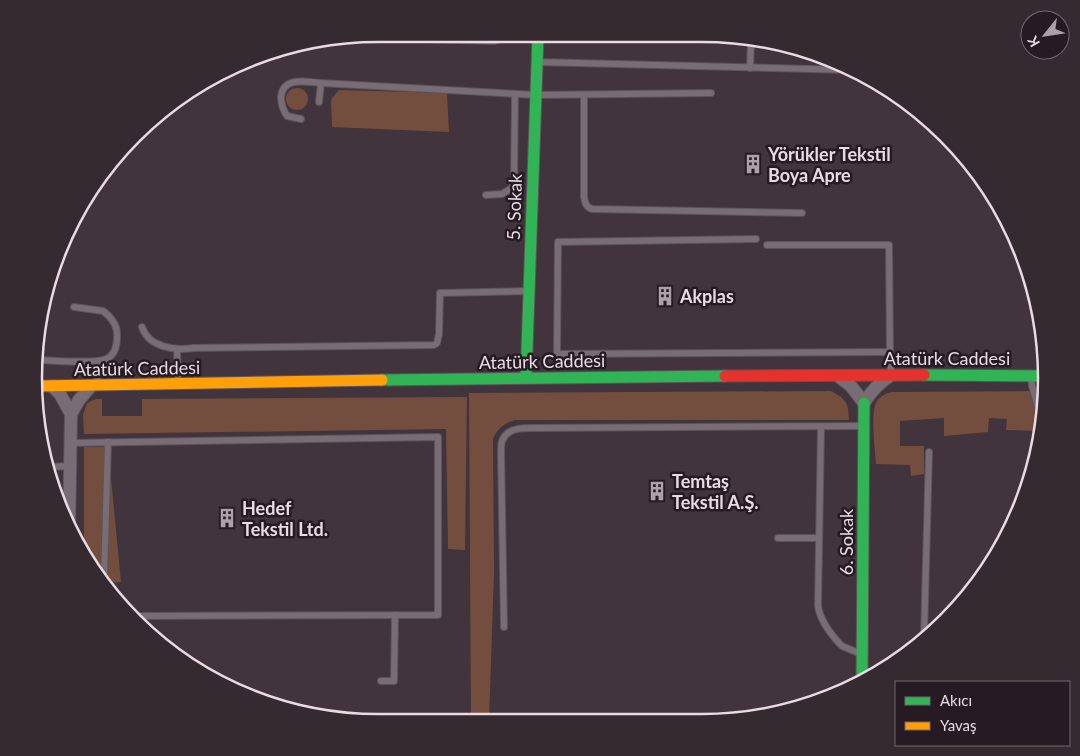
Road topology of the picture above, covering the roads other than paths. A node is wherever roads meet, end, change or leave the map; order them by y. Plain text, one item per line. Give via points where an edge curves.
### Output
1 (538, 42) edge
2 (750, 46) edge
3 (537, 62) junction
4 (750, 68) junction
5 (834, 70) edge
6 (321, 83) junction
7 (711, 93) dead end
8 (515, 94) junction
9 (536, 95) junction
10 (584, 95) junction
11 (319, 102) dead end
12 (301, 119) dead end
13 (486, 195) dead end
14 (802, 213) dead end
15 (756, 239) dead end
16 (767, 245) dead end
17 (529, 291) junction
18 (74, 307) dead end
19 (142, 327) dead end
20 (177, 349) junction
21 (890, 352) junction
22 (43, 360) edge
23 (98, 362) junction
24 (892, 375) junction
25 (838, 376) junction
26 (1031, 376) junction
27 (1038, 376) edge
28 (526, 378) junction
29 (178, 384) junction
30 (42, 386) edge
31 (52, 386) junction
32 (94, 386) junction
33 (864, 403) junction
34 (1037, 403) edge
35 (71, 414) junction
36 (863, 426) junction
37 (821, 427) junction
38 (108, 442) junction
39 (71, 443) junction
40 (929, 452) dead end
41 (70, 466) junction
42 (54, 467) edge
43 (70, 510) edge
44 (778, 538) dead end
45 (819, 538) junction
46 (104, 571) edge
47 (395, 615) junction
48 (142, 616) edge
49 (504, 627) dead end
50 (924, 629) edge
51 (863, 654) junction
52 (862, 673) edge
53 (381, 681) dead end

1 - 3 street, 5. Sokak
2 - 4 lane
3 - 4 lane
3 - 9 street, 5. Sokak
4 - 5 lane
6 - 8 lane
6 - 11 lane
6 - 12 lane via 292,82 282,90 283,110 287,116
7 - 10 lane
8 - 9 lane
8 - 13 lane via 517,174 512,188 502,194
9 - 10 lane
9 - 17 street, 5. Sokak via 530,174
10 - 14 lane via 584,197 588,208
15 - 21 lane via 558,242 557,354
16 - 21 lane via 889,245
17 - 20 lane via 440,293 439,334 434,345
17 - 28 street, 5. Sokak
18 - 23 lane via 103,311 114,322 118,336 115,350 109,358
19 - 20 lane via 152,342
20 - 29 lane
21 - 24 lane
22 - 23 lane
23 - 32 lane
24 - 25 street, Atatürk Caddesi
24 - 26 street, Atatürk Caddesi
24 - 33 street via 877,385
25 - 28 street, Atatürk Caddesi
25 - 33 street
26 - 27 street, Atatürk Caddesi
26 - 34 lane
28 - 29 street, Atatürk Caddesi
29 - 32 street, Atatürk Caddesi
30 - 31 street, Atatürk Caddesi
31 - 32 street, Atatürk Caddesi
31 - 35 street
32 - 35 street via 81,397
33 - 36 street, 6. Sokak
35 - 39 street
36 - 37 lane
36 - 51 street, 6. Sokak
37 - 45 lane
37 - 49 lane via 512,430 503,439 501,451
38 - 39 lane
38 - 46 lane
38 - 47 lane via 438,437 438,615
39 - 41 street
40 - 50 lane
41 - 42 lane
41 - 43 street
44 - 45 lane
45 - 51 lane via 818,606 822,621 842,646
47 - 48 lane
47 - 53 lane via 394,681
51 - 52 street, 6. Sokak

